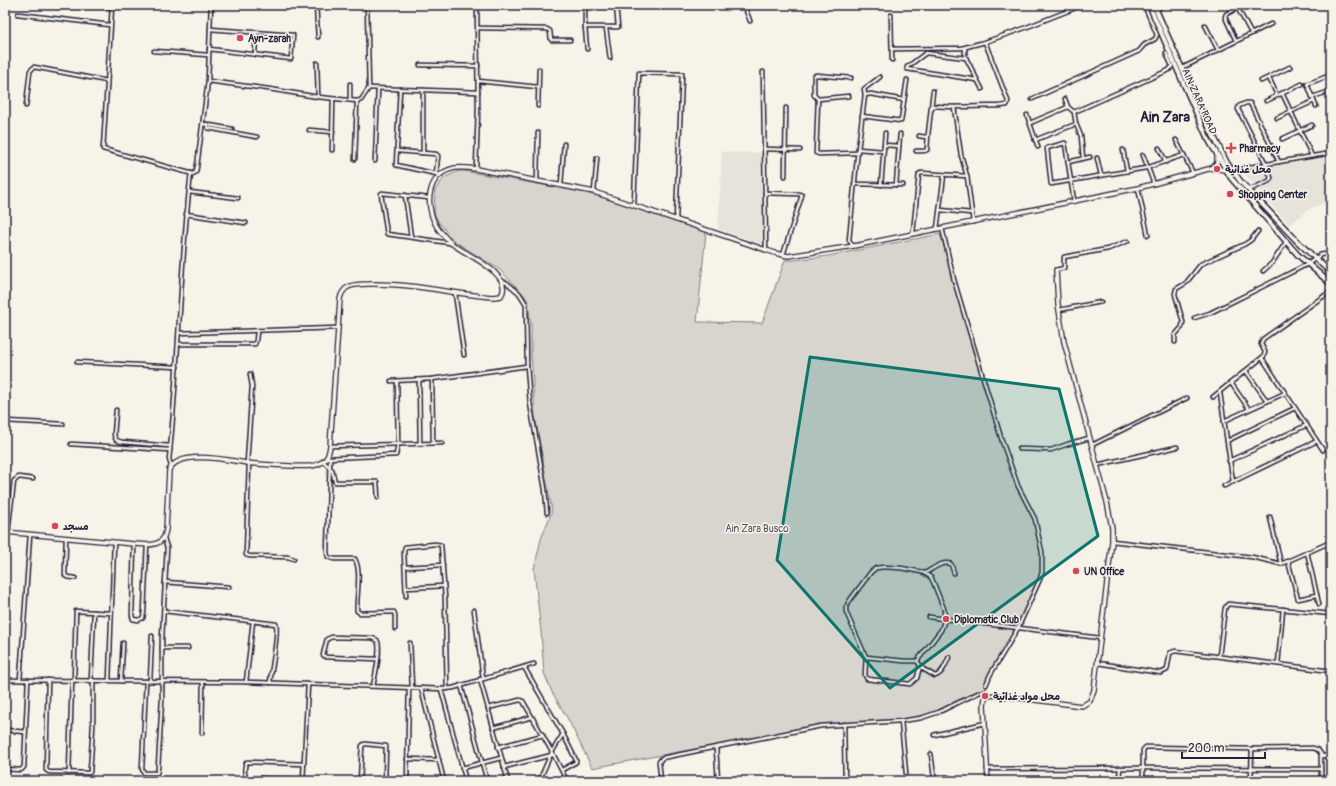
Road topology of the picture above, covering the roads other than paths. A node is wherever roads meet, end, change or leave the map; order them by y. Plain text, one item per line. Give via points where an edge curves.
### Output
1 (92, 5) edge
2 (211, 5) edge
3 (316, 5) edge
4 (331, 5) edge
5 (478, 5) edge
6 (585, 5) edge
7 (616, 5) edge
8 (744, 5) edge
9 (1082, 5) edge
10 (1144, 5) edge
11 (1149, 5) edge
12 (1154, 5) edge
13 (1162, 5) edge
14 (112, 6) edge
15 (367, 6) edge
16 (1156, 11) junction
17 (18, 14) dead end
18 (891, 15) dead end
19 (750, 21) dead end
20 (1271, 24) dead end
21 (110, 25) junction
22 (1205, 25) dead end
23 (585, 27) junction
24 (478, 28) junction
25 (606, 28) junction
26 (210, 29) junction
27 (256, 32) junction
28 (1252, 33) junction
29 (318, 37) dead end
30 (570, 40) dead end
31 (1236, 41) junction
32 (985, 42) junction
33 (965, 48) junction
34 (209, 49) junction
35 (587, 50) dead end
36 (892, 50) junction
37 (1218, 50) junction
38 (154, 51) dead end
39 (1166, 53) dead end
40 (255, 54) junction
41 (208, 55) junction
42 (610, 58) dead end
43 (966, 58) junction
44 (892, 60) dead end
45 (317, 63) dead end
46 (420, 65) dead end
47 (478, 66) junction
48 (1290, 67) dead end
49 (1182, 68) junction
50 (539, 69) dead end
51 (762, 72) dead end
52 (1330, 75) edge
53 (880, 77) dead end
54 (851, 78) dead end
55 (1269, 78) junction
56 (1331, 79) edge
57 (107, 80) junction
58 (907, 80) dead end
59 (977, 80) junction
60 (208, 81) junction
61 (478, 81) junction
62 (1261, 81) dead end
63 (350, 84) dead end
64 (1302, 84) dead end
65 (538, 87) junction
66 (369, 88) junction
67 (378, 89) junction
68 (982, 89) dead end
69 (400, 90) junction
70 (423, 90) junction
71 (933, 91) dead end
72 (1331, 91) edge
73 (478, 92) junction
74 (1282, 93) junction
75 (865, 95) junction
76 (1278, 95) junction
77 (849, 96) dead end
78 (318, 97) junction
79 (1312, 97) junction
80 (334, 99) junction
81 (818, 99) junction
82 (1032, 99) dead end
83 (1065, 99) dead end
84 (350, 100) junction
85 (904, 100) junction
86 (357, 101) junction
87 (1266, 101) dead end
88 (1314, 101) junction
89 (26, 106) dead end
90 (538, 106) dead end
91 (1068, 106) junction
92 (1316, 106) dead end
93 (954, 107) junction
94 (786, 108) dead end
95 (932, 109) junction
96 (1074, 112) junction
97 (1291, 112) junction
98 (1027, 115) dead end
99 (862, 116) junction
100 (1277, 118) dead end
101 (1030, 123) junction
102 (202, 124) junction
103 (207, 124) junction
104 (1076, 124) junction
105 (1312, 125) dead end
106 (232, 129) dead end
107 (309, 130) dead end
108 (1300, 131) junction
109 (333, 132) junction
110 (538, 133) dead end
111 (885, 133) dead end
112 (900, 134) dead end
113 (928, 135) junction
114 (919, 136) dead end
115 (256, 137) dead end
116 (1282, 139) dead end
117 (1035, 140) junction
118 (1176, 140) dead end
119 (564, 144) dead end
120 (884, 145) junction
121 (899, 146) junction
122 (1038, 147) dead end
123 (1159, 148) dead end
124 (764, 149) junction
125 (858, 149) junction
126 (332, 150) dead end
127 (785, 150) junction
128 (800, 150) dead end
129 (1123, 150) dead end
130 (397, 151) junction
131 (883, 151) junction
132 (916, 151) dead end
133 (422, 153) junction
134 (1331, 153) edge
135 (857, 154) junction
136 (1143, 155) dead end
137 (1184, 155) junction
138 (1217, 156) junction
139 (1312, 156) junction
140 (1090, 157) dead end
141 (597, 158) dead end
142 (1083, 158) junction
143 (1097, 158) dead end
144 (355, 159) dead end
145 (375, 161) dead end
146 (1068, 162) junction
147 (1166, 162) junction
148 (1279, 162) junction
149 (1266, 164) junction
150 (476, 168) junction
151 (1146, 168) junction
152 (1212, 168) junction
153 (1225, 170) junction
154 (1232, 170) junction
155 (1128, 171) junction
156 (191, 173) junction
157 (436, 174) junction
158 (1193, 174) junction
159 (944, 175) junction
160 (1101, 175) junction
161 (441, 176) junction
162 (785, 176) dead end
163 (967, 176) junction
164 (537, 180) junction
165 (1071, 180) junction
166 (561, 184) junction
167 (854, 184) junction
168 (1154, 184) junction
169 (881, 185) junction
170 (896, 185) junction
171 (903, 186) dead end
172 (1138, 188) junction
173 (1248, 190) junction
174 (189, 192) junction
175 (594, 192) junction
176 (765, 193) junction
177 (405, 195) junction
178 (238, 198) dead end
179 (429, 198) junction
180 (1074, 201) junction
181 (634, 204) junction
182 (940, 210) junction
183 (972, 213) junction
184 (186, 214) junction
185 (676, 219) junction
186 (973, 222) junction
187 (246, 223) dead end
188 (940, 229) junction
189 (1258, 231) dead end
190 (913, 234) junction
191 (1148, 235) dead end
192 (411, 237) junction
193 (1128, 241) dead end
194 (1297, 241) junction
195 (1286, 242) junction
196 (450, 243) junction
197 (854, 246) junction
198 (1291, 247) junction
199 (766, 250) junction
200 (1331, 253) edge
201 (783, 255) junction
202 (1316, 259) junction
203 (1308, 264) junction
204 (1056, 270) joint
205 (1263, 271) dead end
206 (1331, 273) edge
207 (502, 282) junction
208 (1331, 284) edge
209 (1331, 292) edge
210 (455, 293) junction
211 (1101, 302) dead end
212 (1059, 310) junction
213 (1194, 318) dead end
214 (337, 328) junction
215 (256, 331) junction
216 (179, 333) junction
217 (1175, 342) dead end
218 (179, 344) junction
219 (464, 355) dead end
220 (1262, 358) junction
221 (77, 362) dead end
222 (528, 366) junction
223 (177, 368) junction
224 (1246, 371) junction
225 (250, 374) dead end
226 (432, 379) junction
227 (419, 380) junction
228 (391, 381) dead end
229 (397, 381) junction
230 (1231, 383) junction
231 (1220, 392) junction
232 (1284, 393) junction
233 (1213, 397) dead end
234 (1187, 398) dead end
235 (1267, 401) junction
236 (1295, 408) junction
237 (1249, 409) junction
238 (116, 410) dead end
239 (5, 421) edge
240 (1224, 421) junction
241 (62, 424) dead end
242 (1307, 425) junction
243 (1089, 438) junction
244 (1227, 441) junction
245 (1318, 441) junction
246 (420, 443) junction
247 (433, 443) junction
248 (442, 443) dead end
249 (71, 444) dead end
250 (398, 444) junction
251 (1091, 445) junction
252 (170, 446) junction
253 (330, 446) junction
254 (1177, 447) dead end
255 (1019, 449) dead end
256 (170, 450) junction
257 (1323, 450) dead end
258 (326, 460) junction
259 (1230, 461) junction
260 (248, 463) junction
261 (1097, 465) junction
262 (171, 466) junction
263 (329, 466) junction
264 (33, 479) dead end
265 (1233, 482) junction
266 (1224, 486) dead end
267 (378, 497) dead end
268 (547, 513) dead end
269 (1270, 517) dead end
270 (6, 532) edge
271 (30, 534) junction
272 (66, 538) junction
273 (164, 538) junction
274 (1112, 541) junction
275 (114, 543) junction
276 (1329, 543) edge
277 (134, 544) junction
278 (146, 545) junction
279 (1307, 552) junction
280 (1331, 557) edge
281 (294, 559) dead end
282 (1288, 561) junction
283 (1281, 564) junction
284 (443, 565) junction
285 (405, 567) junction
286 (925, 573) junction
287 (954, 573) dead end
288 (75, 578) dead end
289 (166, 582) junction
290 (444, 586) junction
291 (229, 587) dead end
292 (406, 588) junction
293 (1317, 595) junction
294 (406, 596) dead end
295 (1319, 604) dead end
296 (474, 610) dead end
297 (1283, 610) junction
298 (164, 611) junction
299 (94, 612) junction
300 (111, 613) junction
301 (1331, 614) edge
302 (929, 617) dead end
303 (945, 619) junction
304 (253, 621) junction
305 (1018, 628) junction
306 (395, 629) dead end
307 (152, 636) dead end
308 (1101, 638) junction
309 (122, 643) dead end
310 (410, 643) dead end
311 (162, 648) junction
312 (188, 648) dead end
313 (1219, 656) junction
314 (866, 657) junction
315 (949, 657) dead end
316 (377, 659) junction
317 (917, 661) junction
318 (1098, 663) junction
319 (534, 664) dead end
320 (1278, 664) junction
321 (524, 666) junction
322 (920, 666) junction
323 (1331, 671) edge
324 (482, 679) junction
325 (5, 680) edge
326 (20, 680) junction
327 (28, 680) junction
328 (48, 680) junction
329 (73, 680) junction
330 (92, 680) junction
331 (109, 680) junction
332 (121, 680) junction
333 (146, 681) junction
334 (150, 681) junction
335 (162, 681) junction
336 (203, 682) junction
337 (246, 682) junction
338 (270, 683) junction
339 (308, 684) junction
340 (461, 685) junction
341 (986, 685) dead end
342 (373, 686) junction
343 (410, 688) junction
344 (421, 688) junction
345 (441, 689) junction
346 (447, 689) junction
347 (988, 696) junction
348 (488, 708) junction
349 (532, 717) junction
350 (901, 721) junction
351 (985, 723) junction
352 (844, 724) junction
353 (493, 728) junction
354 (5, 730) edge
355 (25, 732) junction
356 (202, 733) dead end
357 (563, 734) junction
358 (543, 735) junction
359 (934, 735) dead end
360 (498, 747) junction
361 (716, 748) junction
362 (1252, 749) junction
363 (552, 753) junction
364 (931, 754) dead end
365 (1322, 756) junction
366 (1331, 756) edge
367 (501, 758) junction
368 (407, 759) junction
369 (439, 760) junction
370 (482, 763) junction
371 (304, 764) junction
372 (504, 767) junction
373 (462, 768) junction
374 (1120, 768) junction
375 (1143, 768) junction
376 (5, 769) edge
377 (987, 769) junction
378 (1251, 769) junction
379 (1321, 769) junction
380 (562, 770) junction
381 (68, 773) junction
382 (906, 774) dead end
383 (443, 777) dead end
384 (540, 780) edge
385 (304, 781) edge
386 (360, 781) edge
387 (385, 781) edge
388 (407, 781) edge
389 (466, 781) edge
390 (487, 781) edge
391 (508, 781) edge
392 (530, 781) edge
393 (567, 781) edge
394 (660, 781) edge
395 (718, 781) edge
396 (845, 781) edge
397 (950, 781) edge
398 (988, 781) edge
399 (1119, 781) edge
400 (1143, 781) edge
401 (1251, 781) edge
402 (1321, 781) edge

1 - 14 street
2 - 26 street
3 - 29 street
4 - 15 street
5 - 24 street
6 - 23 street
7 - 25 street via 618,27
8 - 19 street
9 - 32 street
10 - 82 street via 1157,35 1156,39 1144,45 1139,51
11 - 138 main road, AIN ZARA ROAD
12 - 16 main road, AIN ZARA ROAD
13 - 16 street
14 - 21 street
15 - 66 street
16 - 49 main road, AIN ZARA ROAD
17 - 21 street
18 - 36 street
20 - 28 street
21 - 57 street
22 - 37 street
23 - 25 street
23 - 35 street
24 - 30 street via 548,29 551,40
24 - 47 street
25 - 42 street
26 - 27 street
26 - 34 street
27 - 40 street
27 - 40 street via 293,35 292,59
28 - 31 street
28 - 31 street via 1241,12 1236,9 1225,17
31 - 37 street
32 - 33 street
32 - 93 street via 1008,101 1007,105
33 - 36 street
33 - 43 street
34 - 40 street
34 - 41 street
36 - 44 street
37 - 49 street
38 - 41 street
39 - 96 street via 1172,66 1169,70
41 - 60 street
43 - 59 street
43 - 59 street via 926,53 907,69
45 - 78 street
46 - 47 street
47 - 61 street
48 - 55 street
49 - 154 main road, AIN ZARA ROAD via 1213,137
50 - 65 street
51 - 124 street
52 - 56 street
52 - 79 street via 1307,84
53 - 75 street via 864,89
54 - 81 street via 814,75 814,96
55 - 62 street
55 - 76 street
57 - 89 street via 34,67 30,71
57 - 156 street via 103,149
58 - 85 street
59 - 68 street
60 - 78 street
60 - 102 street
61 - 65 street
61 - 73 street
63 - 84 street
64 - 74 street
65 - 90 street
66 - 67 street
66 - 86 street via 362,100
67 - 69 street
67 - 145 street
69 - 70 street
69 - 130 street
70 - 73 street
70 - 133 street
71 - 95 street
72 - 79 street
73 - 150 street
74 - 76 street
74 - 97 street
75 - 85 street
75 - 99 street
76 - 87 street
77 - 81 street
78 - 80 street
79 - 88 street
80 - 84 street
80 - 109 street
81 - 135 street via 816,153
83 - 91 street
84 - 86 street
85 - 99 street via 901,121
86 - 144 street
88 - 92 street
88 - 97 street
91 - 96 street
91 - 101 street
93 - 95 street via 933,106
93 - 163 street via 961,155
94 - 127 street
95 - 113 street
96 - 104 street
97 - 100 street
97 - 108 street
98 - 101 street
99 - 125 street
101 - 117 street
102 - 103 street
102 - 156 street via 197,170
103 - 106 street
103 - 115 street via 208,128
104 - 117 street
104 - 142 street via 1082,139
105 - 108 street
107 - 109 street
108 - 116 street
108 - 139 street
109 - 126 street
110 - 164 street
111 - 120 street
112 - 121 street
113 - 114 street
113 - 132 street via 927,150
117 - 122 street
118 - 137 street
119 - 166 street
120 - 121 street
120 - 131 street
121 - 170 street
123 - 147 street
124 - 127 street
124 - 176 street
125 - 131 street
125 - 135 street
127 - 128 street
127 - 162 street
129 - 155 street
130 - 133 street
130 - 157 street via 398,166
131 - 169 street
133 - 157 street via 437,154
134 - 139 street
135 - 167 street
136 - 151 street
137 - 147 street
137 - 158 street
138 - 152 main road via 1217,163
138 - 153 main road, AIN ZARA ROAD
139 - 148 street
140 - 142 street
141 - 175 street
142 - 146 street
143 - 160 street
146 - 165 street
146 - 165 street via 1065,143 1047,148 1051,184
147 - 151 street
148 - 149 street
148 - 149 street via 1250,103 1246,103 1238,109
149 - 154 street
149 - 173 street via 1270,181
150 - 161 main road via 454,168
150 - 164 main road
151 - 155 street
151 - 168 street
152 - 153 main road
152 - 158 main road
153 - 195 main road, AIN ZARA ROAD
154 - 173 main road, AIN ZARA ROAD
155 - 160 street
156 - 174 street
157 - 161 street
158 - 168 main road
159 - 163 street
159 - 182 street
159 - 190 street via 921,173 918,176
160 - 165 street
161 - 179 main road via 434,182
163 - 183 street
164 - 166 main road
165 - 180 street
166 - 175 main road
167 - 169 street
167 - 197 street via 849,240
168 - 172 main road
169 - 170 street
170 - 171 street
172 - 180 main road
172 - 191 street
173 - 194 main road, AIN ZARA ROAD
174 - 178 street
174 - 184 street
175 - 181 main road
176 - 199 street
176 - 201 street via 802,196
177 - 179 street
177 - 192 street
177 - 192 street via 381,194 387,234
179 - 196 main road via 433,219
180 - 186 main road
181 - 185 main road
181 - 185 street via 639,73 682,74
182 - 183 street
182 - 188 street
183 - 186 street
184 - 187 street
184 - 216 street
185 - 199 main road
186 - 188 main road
188 - 190 main road
188 - 305 street via 994,418 1018,486 1035,519 1040,540 1040,579
189 - 217 street via 1248,242 1201,264 1186,283 1175,290 1183,322 1175,335
190 - 197 main road
192 - 196 street
193 - 204 street via 1108,249 1064,257 1064,268
194 - 198 main road via 1296,246
194 - 202 main road, AIN ZARA ROAD
195 - 198 main road, AIN ZARA ROAD
195 - 205 street via 1272,263
196 - 207 main road via 488,267
197 - 201 main road
198 - 203 main road, AIN ZARA ROAD
199 - 201 main road
200 - 202 street
202 - 203 street
202 - 206 main road, AIN ZARA ROAD
203 - 208 main road, AIN ZARA ROAD
203 - 213 street via 1210,313
204 - 212 main road
207 - 210 main road via 503,292 497,297
207 - 222 street via 519,293 526,304
209 - 220 street via 1262,340 1265,353
210 - 214 main road via 397,284 352,286 345,289 341,295
210 - 219 street
211 - 212 street
212 - 243 main road via 1064,342
214 - 215 street
214 - 253 main road
215 - 216 street
215 - 218 street via 255,344
216 - 218 street
218 - 223 street
220 - 224 street
220 - 232 street
221 - 223 street
222 - 226 street
222 - 268 street via 531,409
223 - 252 street
224 - 230 street
224 - 235 street
225 - 260 street via 252,386
226 - 227 street
226 - 247 street
227 - 229 street
227 - 246 street
228 - 229 street
229 - 250 street
230 - 231 street
230 - 237 street
231 - 233 street
231 - 240 street
232 - 235 street
232 - 236 street
234 - 251 street
235 - 237 street
236 - 242 street
236 - 244 street
237 - 240 street
238 - 252 street via 116,440
239 - 241 street
240 - 244 street
242 - 245 street
242 - 259 street
243 - 251 main road
243 - 255 street via 1051,450
244 - 259 street
245 - 257 street
245 - 265 street
246 - 247 street
246 - 250 street
247 - 248 street
249 - 256 street
250 - 253 street
250 - 258 street via 398,453 395,456
251 - 261 main road
252 - 256 street
253 - 258 main road
254 - 261 street
256 - 262 street
258 - 260 main road via 317,465 305,466
258 - 263 street
258 - 263 street
259 - 265 street
260 - 262 main road via 192,458 179,460
260 - 281 street via 246,555
261 - 274 main road via 1111,522
262 - 273 main road via 168,475
263 - 267 street via 335,482 377,482
263 - 306 street via 328,557 355,559 357,611 394,612
264 - 270 street via 19,477 14,481
265 - 266 street
269 - 283 street
270 - 271 main road
271 - 272 main road
271 - 326 street
272 - 275 main road
272 - 288 street via 65,576
273 - 278 main road via 157,544
273 - 289 street via 167,548
274 - 283 street via 1252,557
274 - 308 main road
275 - 277 main road
275 - 300 street
276 - 279 street
276 - 280 street
277 - 278 main road
277 - 278 street via 132,616 138,620 142,618 144,611
279 - 282 street
279 - 293 street
282 - 283 street
282 - 293 street via 1298,599
284 - 285 street
284 - 285 street via 441,545 435,544 405,547
284 - 290 street
285 - 292 street
286 - 287 street via 942,563 952,566
286 - 303 street via 933,583 944,609
286 - 314 street via 902,568 876,568 850,600 846,607 848,616
289 - 291 street
289 - 298 street
290 - 292 street
290 - 346 street
292 - 294 street
293 - 295 street
296 - 324 street
297 - 301 street
297 - 313 street via 1228,604 1225,608
297 - 320 street
298 - 304 street
298 - 311 street
299 - 300 street
299 - 329 street via 76,613
299 - 330 street
300 - 331 street
302 - 303 street
303 - 305 street
303 - 317 street via 941,630
304 - 337 street
304 - 338 street via 277,625
305 - 308 street
305 - 341 street
307 - 334 street
308 - 318 main road
309 - 332 street
310 - 343 street
311 - 312 street
311 - 335 street
313 - 318 street via 1172,651 1168,656 1166,670 1161,673
313 - 320 street
314 - 317 street
314 - 322 street via 865,675 870,680 910,684 917,678
315 - 322 street via 939,675 932,675
316 - 316 street via 379,642 372,638 332,637 327,640 323,652 326,657
316 - 342 street
317 - 322 street
318 - 347 main road via 1093,694 1090,701 1082,706
319 - 321 street
320 - 323 street
321 - 324 street
321 - 357 street
324 - 340 street
324 - 348 street
325 - 326 street
326 - 327 street
327 - 328 street
327 - 355 street
328 - 329 street
328 - 381 street via 46,768 49,772
329 - 330 street
329 - 381 street
330 - 331 street
330 - 381 street via 90,772
331 - 332 street
332 - 333 street
333 - 334 street
333 - 335 street via 142,769 144,773 155,774 158,768
334 - 335 street
335 - 336 street
336 - 337 street
336 - 356 street
337 - 338 street
338 - 339 street
339 - 342 street
339 - 371 street
340 - 346 street
340 - 370 street
342 - 343 street
343 - 344 street
343 - 368 street
344 - 345 street
344 - 369 street
345 - 346 street
345 - 373 street
347 - 350 street via 986,692 980,692 934,714
347 - 351 main road via 984,700
348 - 349 street via 522,700
348 - 353 street
349 - 353 street
349 - 358 street
350 - 352 street
350 - 382 street
351 - 359 street
351 - 377 main road
352 - 361 street via 815,727
352 - 396 street
353 - 360 street
354 - 355 street
355 - 376 street via 24,768
357 - 363 street
357 - 380 street via 576,762
358 - 360 street
358 - 363 street
360 - 367 street
361 - 394 street via 660,759
361 - 395 street
362 - 365 street via 1313,748
362 - 375 street via 1146,747 1143,750
362 - 378 street
363 - 372 street
363 - 380 street
363 - 384 street
364 - 397 street via 934,777 948,777
365 - 366 street
365 - 379 street
367 - 370 street
367 - 372 street
368 - 369 street
368 - 388 street
369 - 383 street
370 - 373 street
370 - 390 street
371 - 385 street
371 - 385 street via 247,762 245,774 248,778
372 - 391 street
373 - 389 street
374 - 375 street
374 - 377 street
374 - 399 street
375 - 378 street
375 - 400 street
377 - 398 main road
378 - 379 street
378 - 401 street
379 - 402 street
380 - 393 street
384 - 392 street
386 - 387 street via 364,744 386,746

